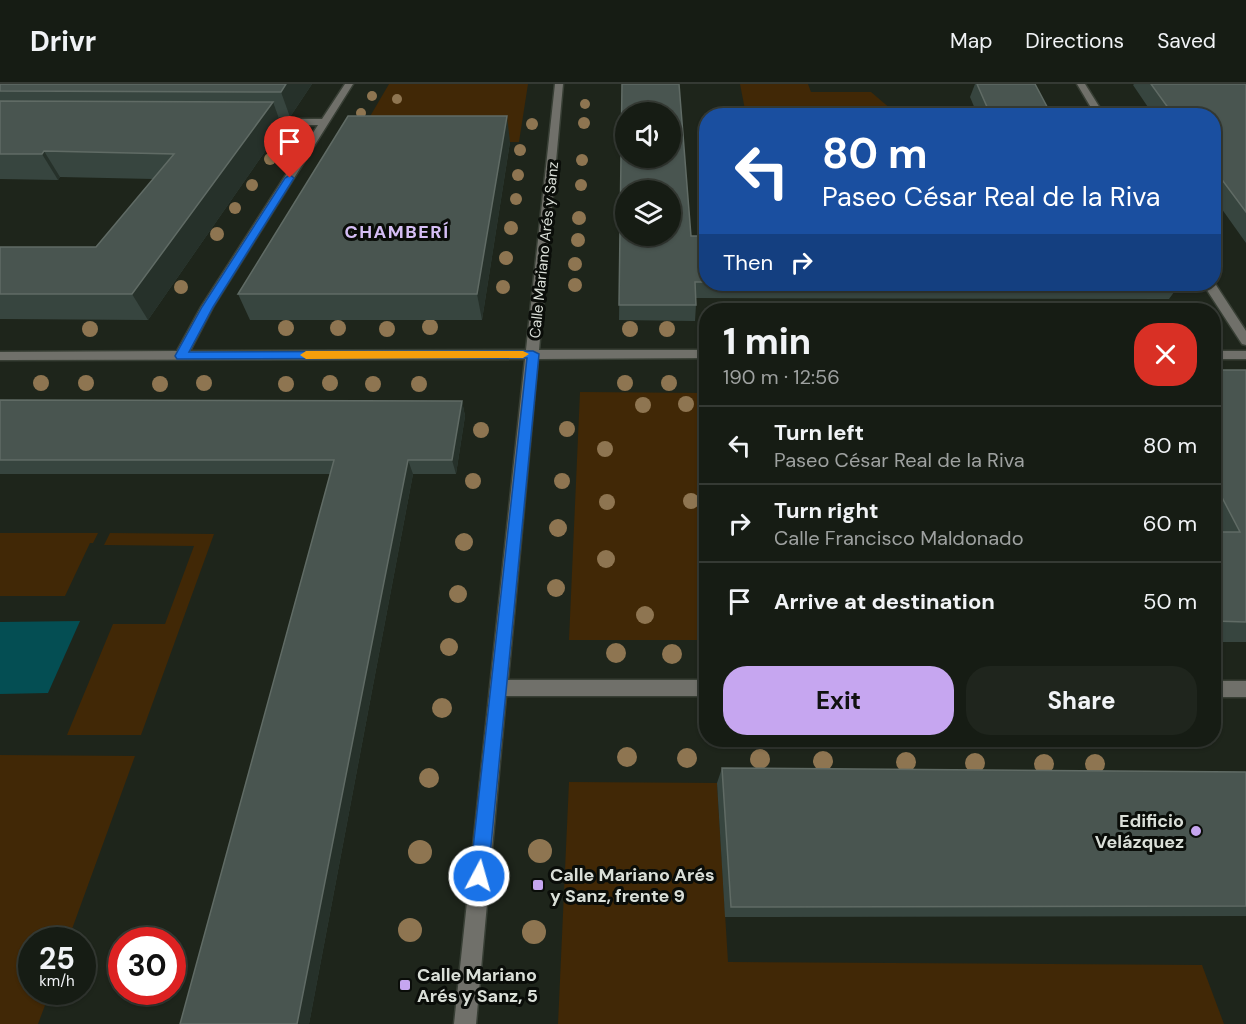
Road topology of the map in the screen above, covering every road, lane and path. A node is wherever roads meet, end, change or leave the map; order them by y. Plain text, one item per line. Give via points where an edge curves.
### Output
1 (350, 84) edge
2 (559, 84) edge
3 (1081, 84) edge
4 (1096, 108) edge
5 (253, 122) edge
6 (325, 122) junction
7 (1214, 291) edge
8 (1246, 341) edge
9 (533, 354) junction
10 (699, 354) edge
11 (1221, 355) edge
12 (1246, 355) edge
13 (0, 356) edge
14 (181, 356) junction
15 (497, 687) junction
16 (699, 688) edge
17 (1221, 689) edge
18 (1246, 689) edge
19 (465, 1024) edge

1 - 6 street
2 - 9 street, Calle Mariano Arés y Sanz
3 - 4 street
5 - 6 street
6 - 14 street via 207,307
7 - 8 street
9 - 10 street
9 - 14 street
9 - 15 street, Calle Mariano Arés y Sanz
11 - 12 street
13 - 14 street
15 - 16 street
15 - 19 street, Calle Mariano Arés y Sanz
17 - 18 street

